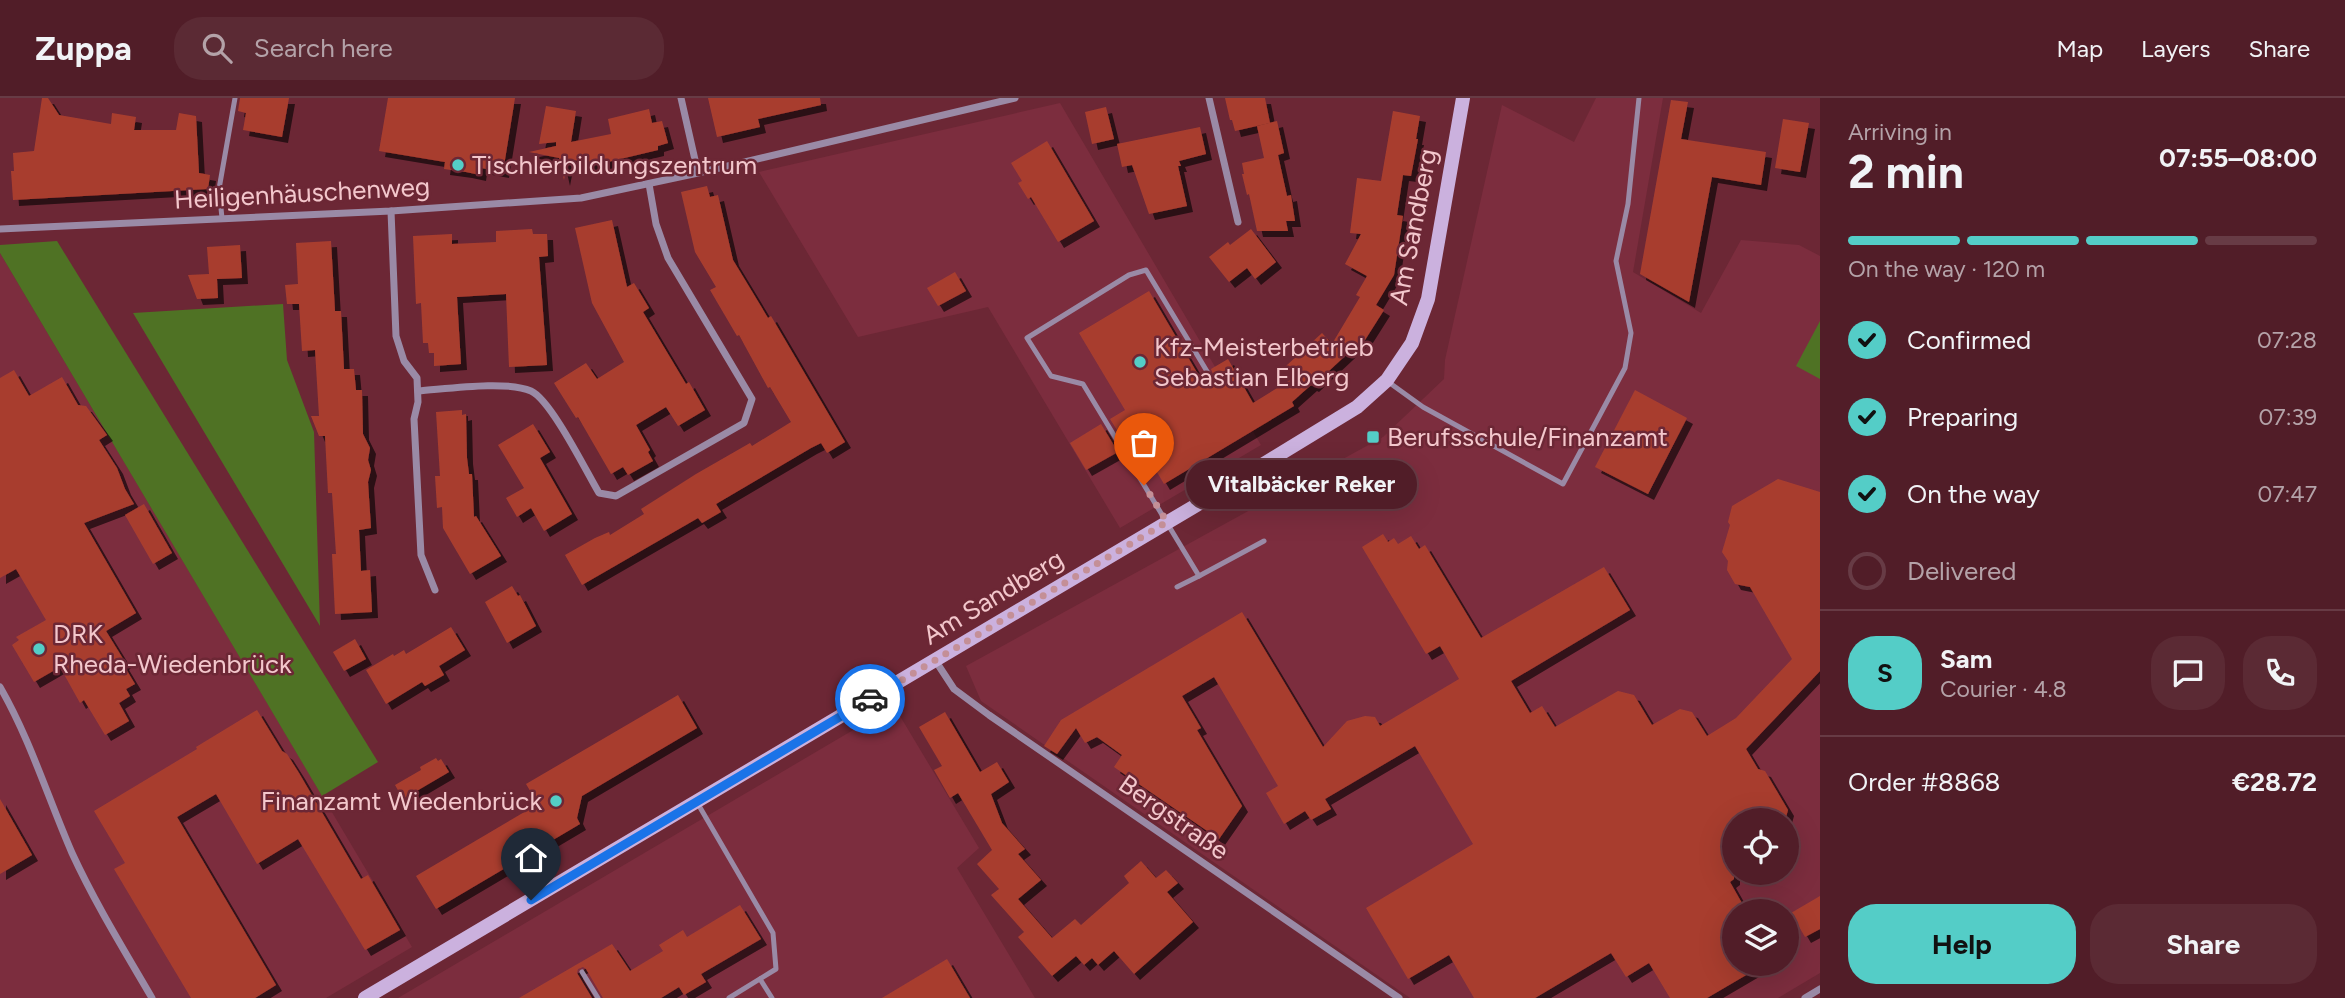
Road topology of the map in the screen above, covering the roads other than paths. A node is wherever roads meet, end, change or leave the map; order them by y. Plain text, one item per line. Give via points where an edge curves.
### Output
1 (235, 98) edge
2 (681, 98) edge
3 (1015, 98) edge
4 (1209, 98) edge
5 (1463, 98) edge
6 (1639, 98) edge
7 (997, 100) edge
8 (698, 173) junction
9 (649, 184) junction
10 (390, 211) junction
11 (222, 218) junction
12 (1238, 222) dead end
13 (0, 229) edge
14 (1208, 373) dead end
15 (1387, 380) junction
16 (418, 391) junction
17 (1167, 522) junction
18 (1264, 541) dead end
19 (1199, 576) junction
20 (1177, 587) dead end
21 (435, 590) dead end
22 (935, 660) junction
23 (0, 687) edge
24 (696, 801) junction
25 (582, 972) dead end
26 (760, 979) junction
27 (1820, 989) edge
28 (152, 998) edge
29 (365, 998) edge
30 (598, 998) edge
31 (729, 998) edge
32 (772, 998) edge
33 (1399, 998) edge
34 (1805, 998) edge

1 - 11 lane via 219,190
2 - 8 street
3 - 7 street, Heiligenhäuschenweg
4 - 12 street
5 - 15 main road, Am Sandberg via 1428,299 1412,342
6 - 15 lane via 1628,204 1616,261 1631,333 1625,368 1563,484 1423,407
7 - 8 street, Heiligenhäuschenweg
8 - 9 street, Heiligenhäuschenweg
9 - 10 street, Heiligenhäuschenweg via 581,198
9 - 16 street via 668,258 752,399 744,423 617,496 599,493 547,405 533,391 514,386
10 - 11 street, Heiligenhäuschenweg
10 - 16 street via 396,337 404,361 417,378
11 - 13 street, Heiligenhäuschenweg
14 - 17 lane via 1146,270 1129,275 1027,338 1051,376 1083,383
15 - 17 main road, Am Sandberg via 1357,407
16 - 21 street via 414,419 421,555
17 - 19 lane
17 - 22 main road, Am Sandberg
18 - 19 lane
19 - 20 lane
22 - 24 main road, Am Sandberg
22 - 33 street, Bergstraße via 954,689 989,715
23 - 28 street via 14,710 73,854
24 - 26 lane via 774,933 776,969
24 - 29 main road, Am Sandberg
25 - 30 lane
26 - 31 lane
26 - 32 lane
27 - 34 street

